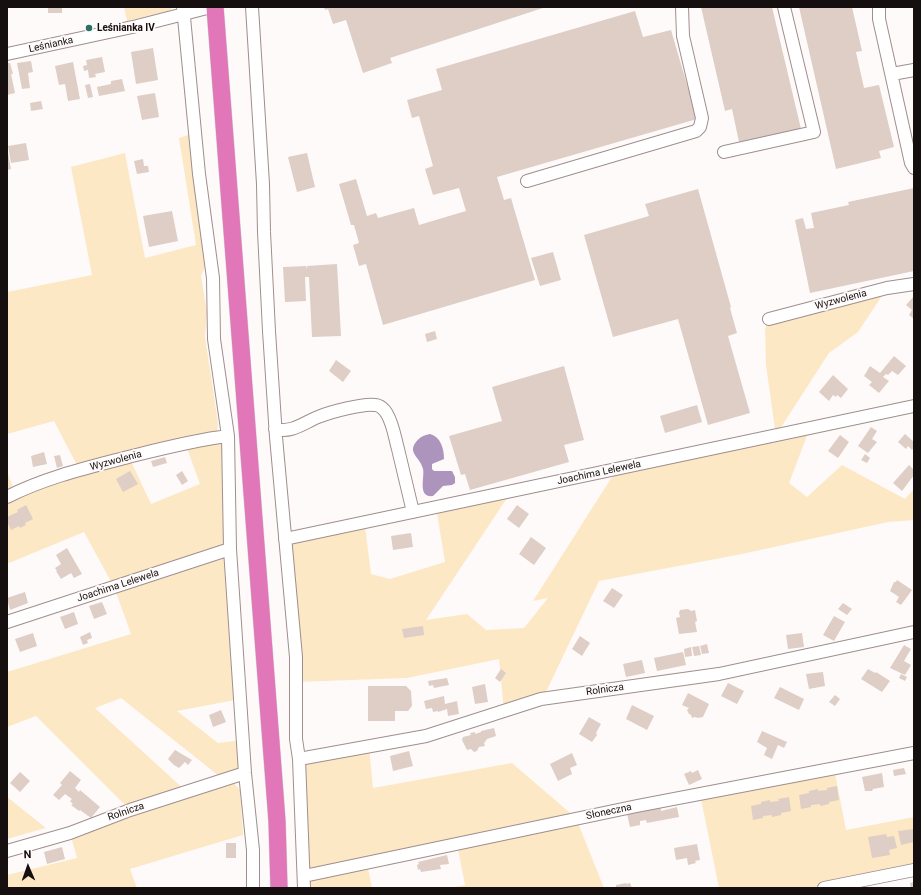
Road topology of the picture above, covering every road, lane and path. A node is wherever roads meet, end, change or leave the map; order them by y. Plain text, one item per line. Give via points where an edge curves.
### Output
1 (252, 7) edge
2 (682, 7) edge
3 (784, 7) edge
4 (879, 7) edge
5 (183, 10) edge
6 (214, 11) edge
7 (7, 54) edge
8 (914, 70) edge
9 (892, 74) junction
10 (724, 152) dead end
11 (914, 168) edge
12 (526, 181) dead end
13 (914, 284) edge
14 (769, 319) dead end
15 (914, 406) edge
16 (275, 429) junction
17 (228, 436) junction
18 (7, 497) edge
19 (413, 512) junction
20 (285, 539) junction
21 (230, 550) junction
22 (7, 622) edge
23 (914, 632) edge
24 (914, 753) edge
25 (299, 759) junction
26 (245, 773) junction
27 (7, 851) edge
28 (914, 870) edge
29 (304, 876) junction
30 (253, 888) edge
31 (279, 888) edge
32 (304, 888) edge
33 (824, 888) edge

1 - 16 street
2 - 12 street via 684,36 702,118 700,127 696,131
3 - 10 street via 814,132
4 - 9 street via 879,19
5 - 6 street, Leśnianka
5 - 7 street, Leśnianka via 137,26
5 - 17 street via 199,174 213,278 214,339
6 - 31 highway via 277,821
8 - 9 street
9 - 11 street
13 - 14 street, Wyzwolenia via 887,288
15 - 19 street, Joachima Lelewela
16 - 19 street via 290,430 332,412 376,404 388,414
16 - 20 street
17 - 18 street, Wyzwolenia via 201,439 106,463 38,483
17 - 21 street
19 - 20 street, Joachima Lelewela
20 - 25 street via 296,657 296,739
21 - 22 street, Joachima Lelewela
21 - 26 street
23 - 25 street, Rolnicza via 719,674 541,699 426,736
24 - 29 street, Słoneczna via 631,807
25 - 29 street
26 - 27 street, Rolnicza via 130,810 70,833
26 - 30 street via 253,850
28 - 33 street
29 - 32 street

